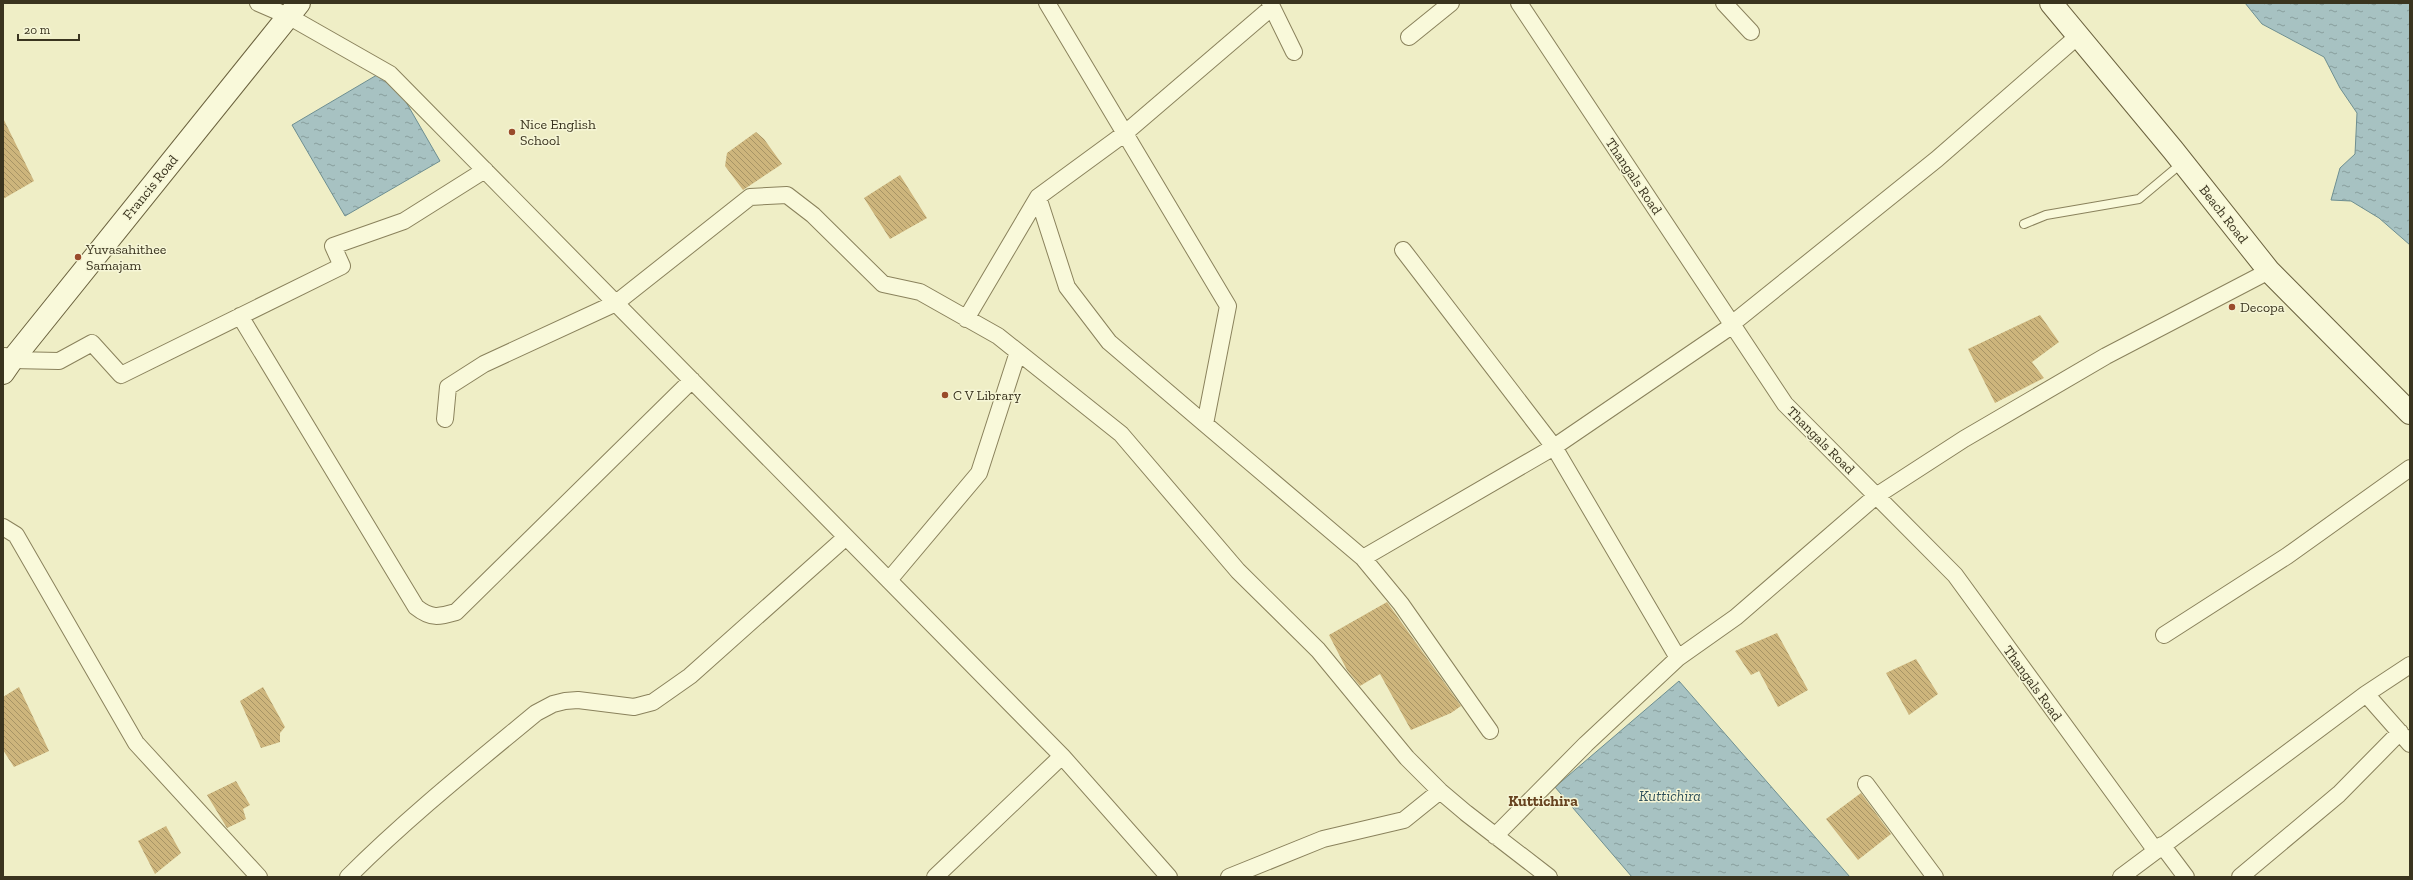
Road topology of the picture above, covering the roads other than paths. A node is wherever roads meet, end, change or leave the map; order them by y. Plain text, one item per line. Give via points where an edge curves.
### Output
1 (258, 3) edge
2 (1047, 3) edge
3 (1451, 3) edge
4 (1519, 3) edge
5 (1724, 3) edge
6 (2051, 3) edge
7 (1270, 6) edge
8 (294, 9) edge
9 (1751, 32) dead end
10 (2078, 36) junction
11 (1409, 37) dead end
12 (1294, 52) dead end
13 (1124, 134) junction
14 (2183, 162) junction
15 (485, 170) junction
16 (1038, 197) junction
17 (2024, 224) dead end
18 (1403, 250) dead end
19 (2269, 272) junction
20 (616, 303) junction
21 (240, 316) junction
22 (966, 319) junction
23 (1733, 325) junction
24 (1018, 352) junction
25 (6, 363) edge
26 (692, 380) junction
27 (2410, 413) edge
28 (445, 419) dead end
29 (1205, 424) junction
30 (1554, 447) junction
31 (2410, 468) edge
32 (1876, 496) junction
33 (3, 527) edge
34 (846, 537) junction
35 (1363, 558) junction
36 (889, 580) junction
37 (2164, 636) dead end
38 (1678, 658) junction
39 (2410, 665) edge
40 (2366, 694) junction
41 (1490, 731) dead end
42 (2400, 732) junction
43 (2410, 744) edge
44 (1062, 756) junction
45 (1866, 784) dead end
46 (1440, 791) junction
47 (1495, 836) junction
48 (2159, 848) junction
49 (259, 877) edge
50 (348, 877) edge
51 (935, 877) edge
52 (1170, 877) edge
53 (1230, 877) edge
54 (1550, 877) edge
55 (1935, 877) edge
56 (2121, 877) edge
57 (2186, 877) edge
58 (2240, 877) edge

1 - 8 street
2 - 13 street
3 - 11 street
4 - 23 street, Thangals Road
5 - 9 street
6 - 10 main road, Beach Road
7 - 12 street
7 - 13 street
8 - 15 street via 390,74
8 - 25 main road, Francis Road
10 - 14 main road, Beach Road
10 - 23 street via 1938,159
13 - 16 street
13 - 29 street via 1228,306
14 - 17 lane via 2139,199 2046,215
14 - 19 main road, Beach Road
15 - 20 street
15 - 21 street via 404,221 333,246 342,266
16 - 22 street
16 - 29 street via 1067,287 1109,342
18 - 30 street
19 - 27 main road, Beach Road
19 - 32 street via 2106,356 1964,439
20 - 22 street via 750,197 787,195 813,216 883,284 920,292
20 - 26 street
20 - 28 street via 484,364 448,387
21 - 25 street via 122,374 92,343 59,361
21 - 26 street via 416,607 426,615 441,616 456,612
22 - 24 street via 998,336
23 - 30 street
23 - 32 street, Thangals Road via 1785,404
24 - 36 street via 980,473
24 - 46 street via 1121,434 1238,571 1318,650 1407,758
26 - 34 street
29 - 35 street
30 - 35 street
30 - 38 street
31 - 37 street via 2287,556
32 - 38 street via 1736,617
32 - 48 street, Thangals Road via 1955,575
33 - 49 street via 16,535 136,743
34 - 36 street
34 - 50 street via 690,676 653,702 634,707 578,700 565,701 536,713 434,798
35 - 41 street via 1401,604
36 - 44 street
38 - 47 street via 1586,744
39 - 40 street
40 - 42 street
40 - 48 street
42 - 43 street
42 - 58 street via 2338,794
44 - 51 street
44 - 52 street
45 - 55 street
46 - 47 street
46 - 53 street via 1404,820 1323,839
47 - 54 street
48 - 56 street
48 - 57 street, Thangals Road

